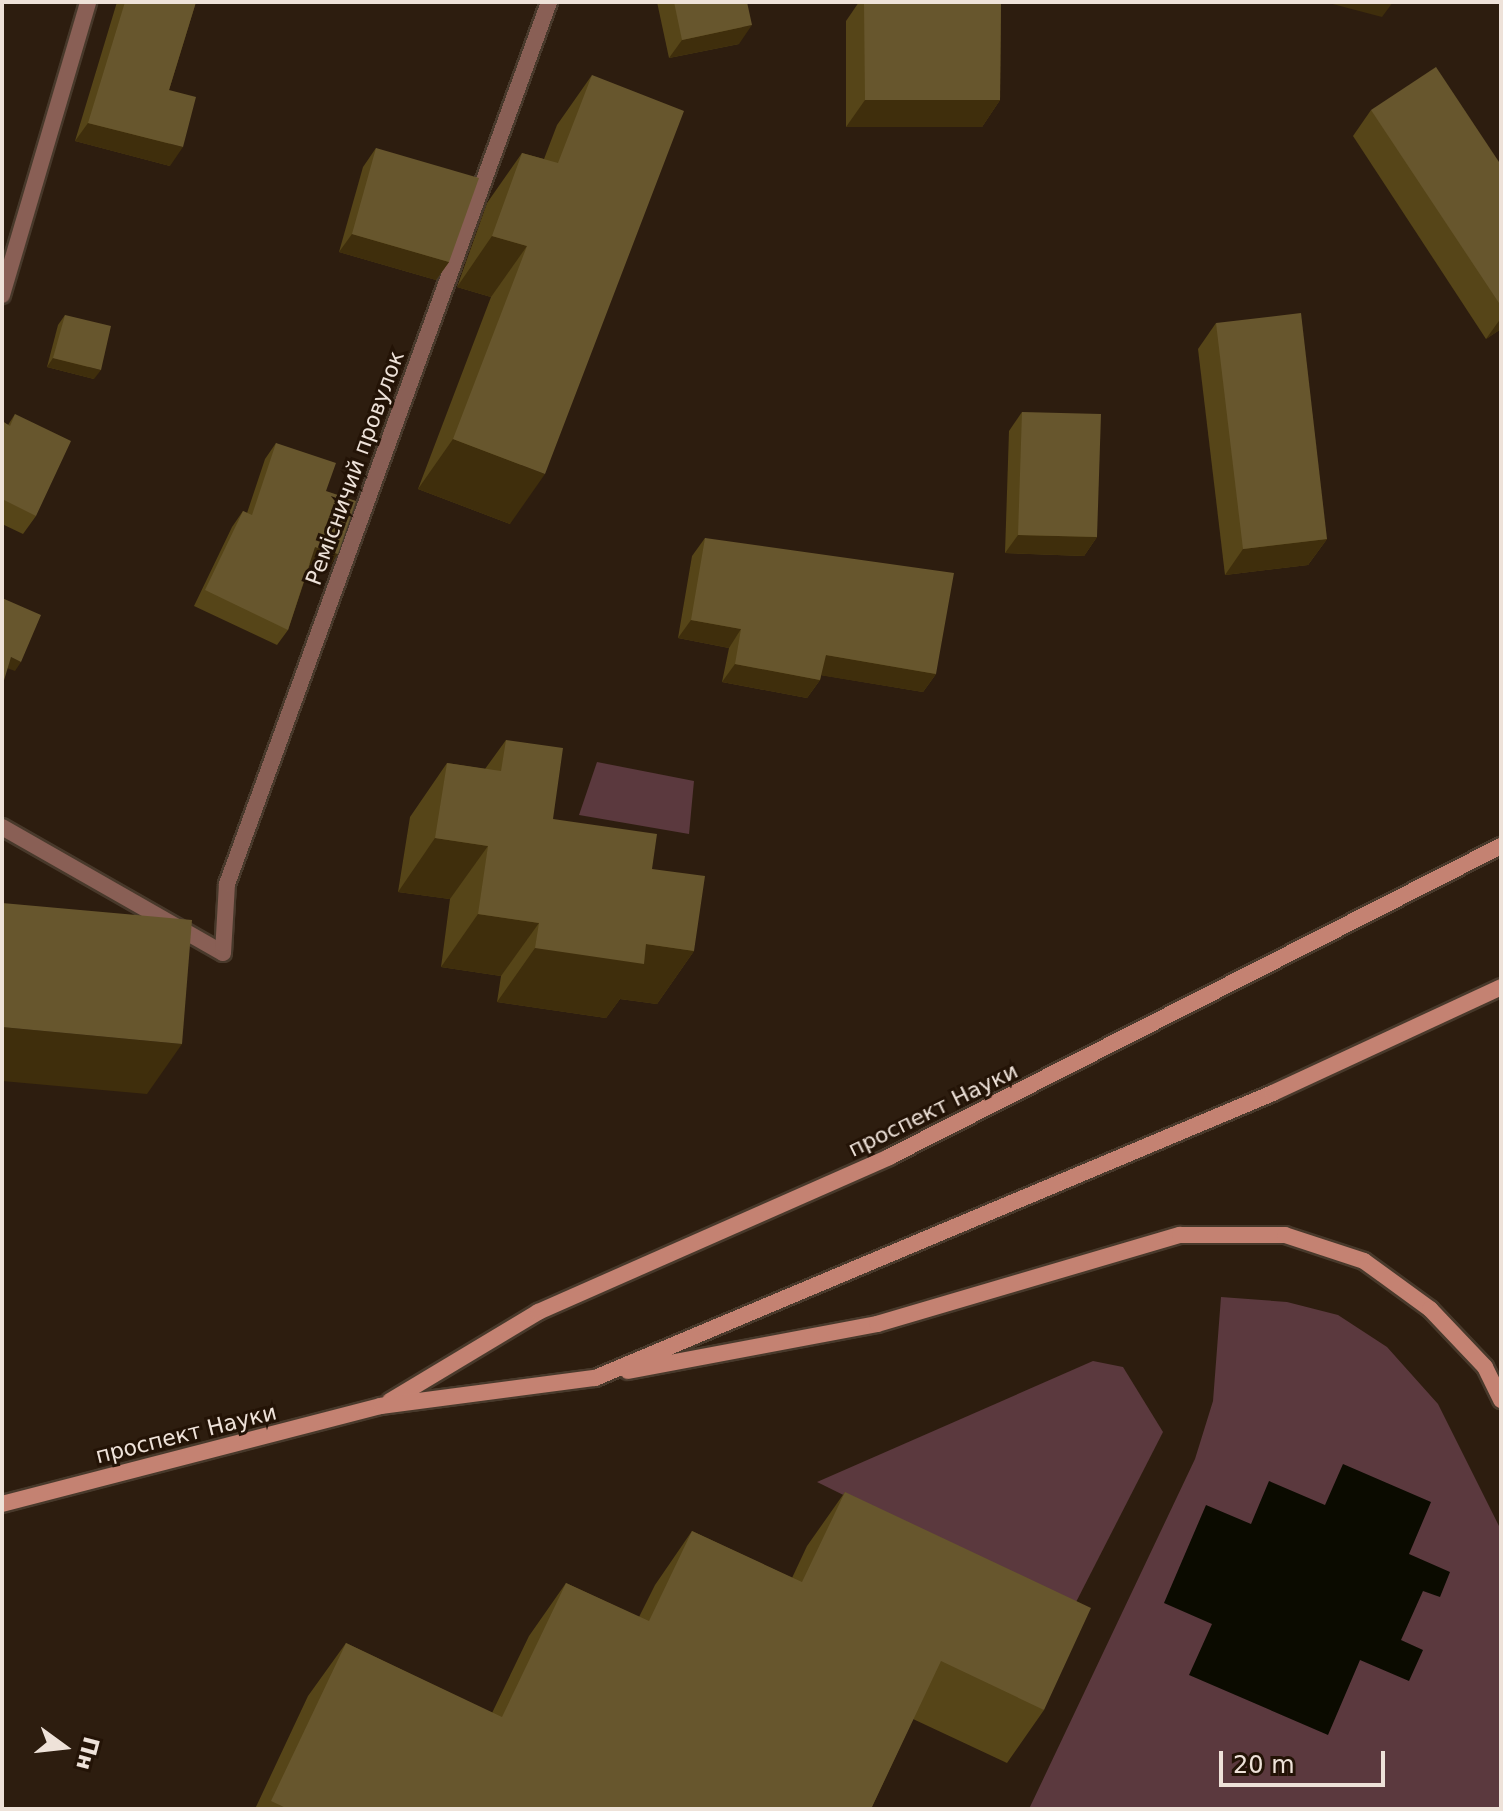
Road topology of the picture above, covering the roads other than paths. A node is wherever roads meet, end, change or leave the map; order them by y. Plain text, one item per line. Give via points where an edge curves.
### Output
1 (88, 2) edge
2 (549, 2) edge
3 (2, 295) edge
4 (2, 827) edge
5 (1501, 846) edge
6 (1501, 987) edge
7 (595, 1378) junction
8 (1501, 1400) edge
9 (381, 1406) junction
10 (2, 1504) edge

1 - 3 street
2 - 4 street, Ремісничий провулок via 227,884 223,953
5 - 9 main road, проспект Науки via 889,1157 538,1312
6 - 7 main road, проспект Науки via 1273,1093
7 - 8 main road via 877,1324 1180,1235 1285,1235 1364,1261 1430,1309 1485,1367
7 - 9 main road, проспект Науки
9 - 10 main road, проспект Науки

